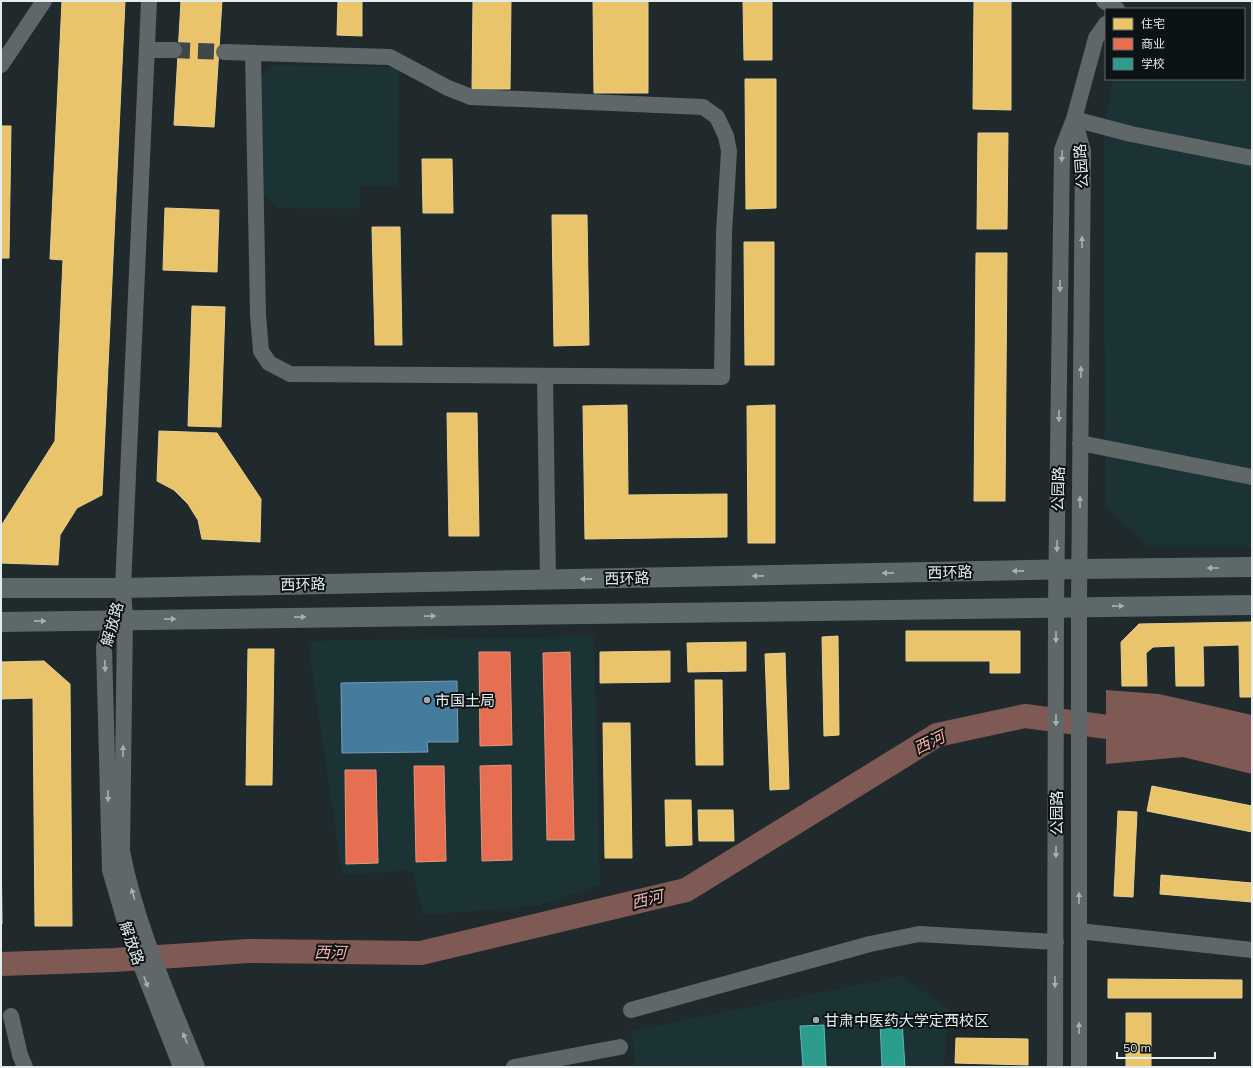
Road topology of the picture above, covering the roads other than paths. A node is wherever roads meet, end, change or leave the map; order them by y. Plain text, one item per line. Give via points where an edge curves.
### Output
1 (44, 1) edge
2 (149, 1) edge
3 (1104, 1) edge
4 (1115, 8) edge
5 (1105, 25) edge
6 (147, 50) junction
7 (174, 50) tunnel mouth
8 (224, 52) tunnel mouth
9 (253, 53) junction
10 (1, 65) edge
11 (1074, 119) junction
12 (1252, 158) edge
13 (545, 376) junction
14 (1080, 443) junction
15 (1252, 477) edge
16 (1252, 567) edge
17 (1080, 569) junction
18 (1057, 570) junction
19 (548, 580) junction
20 (1, 588) edge
21 (123, 588) junction
22 (1252, 605) edge
23 (1056, 606) junction
24 (1079, 607) junction
25 (118, 620) junction
26 (1, 622) edge
27 (1079, 931) junction
28 (1056, 942) junction
29 (1252, 950) edge
30 (631, 1010) dead end
31 (167, 1013) junction
32 (11, 1016) dead end
33 (620, 1047) dead end
34 (25, 1067) edge
35 (181, 1067) edge
36 (197, 1067) edge
37 (514, 1067) edge
38 (1055, 1067) edge
39 (1079, 1067) edge

1 - 10 street
2 - 6 street, 解放路
3 - 4 street
5 - 11 street via 1096,38
6 - 7 street
6 - 21 street, 解放路
8 - 9 street
9 - 13 street via 258,315 261,351 269,363 290,374
9 - 13 street via 390,57 448,88 471,97 703,107 718,117 729,151 724,233 722,377
11 - 12 street via 1131,134
14 -> 11 street, 公园路 via 1083,151
11 -> 18 street, 公园路 via 1062,150
13 - 19 street
14 - 15 street
17 -> 14 street, 公园路
16 -> 17 main road, 西环路
17 - 18 main road, 西环路
17 - 24 street, 公园路
18 -> 19 main road, 西环路
18 - 23 street, 公园路
19 - 21 main road, 西环路
20 - 21 main road, 西环路
21 - 25 street, 解放路
24 -> 22 main road
23 - 24 main road
25 -> 23 main road
23 -> 28 street, 公园路
27 -> 24 street, 公园路
26 -> 25 main road
31 -> 25 street, 解放路 via 122,851
25 -> 31 street, 解放路 via 104,647 110,870 128,932
27 - 29 street
39 -> 27 street, 公园路
28 - 30 street via 919,934 870,944
28 -> 38 street, 公园路
31 - 35 street, 解放路
36 -> 31 street, 解放路
32 - 34 street
33 - 37 street

